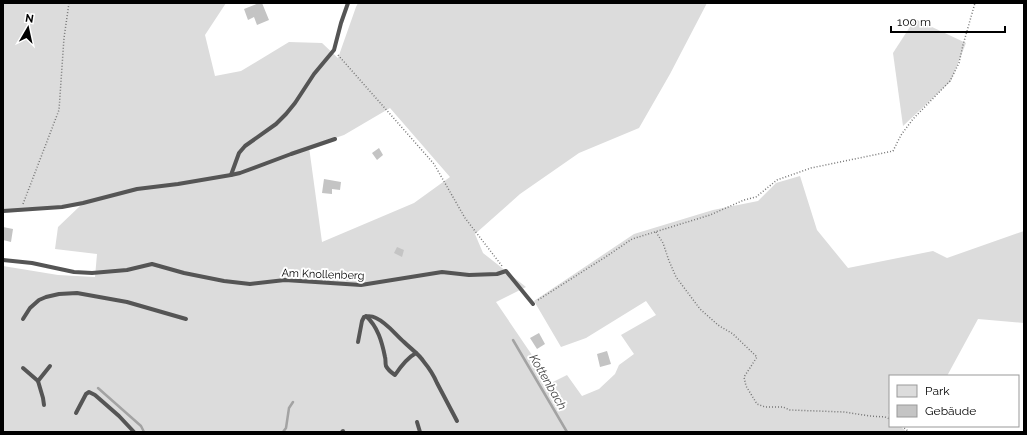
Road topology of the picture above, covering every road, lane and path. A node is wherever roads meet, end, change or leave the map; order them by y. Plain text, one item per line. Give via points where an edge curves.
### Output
1 (69, 3) edge
2 (348, 3) edge
3 (975, 3) edge
4 (334, 50) junction
5 (334, 139) dead end
6 (231, 175) junction
7 (21, 209) junction
8 (3, 211) edge
9 (656, 232) junction
10 (3, 260) edge
11 (506, 271) junction
12 (533, 304) joint
13 (366, 316) junction
14 (23, 319) dead end
15 (186, 319) dead end
16 (358, 342) dead end
17 (416, 353) junction
18 (50, 366) dead end
19 (23, 368) dead end
20 (38, 381) junction
21 (44, 405) dead end
22 (76, 413) dead end
23 (889, 419) edge
24 (457, 421) dead end
25 (417, 422) dead end
26 (134, 432) edge
27 (420, 432) edge

1 - 7 path via 59,110
2 - 4 lane
3 - 9 path via 959,63 950,81 913,119 893,151 811,168 777,180 756,197
4 - 6 lane via 286,114 239,153
4 - 11 path via 434,164 465,218
5 - 6 lane via 240,174
6 - 7 lane via 136,189 62,207
7 - 8 lane
9 - 12 path via 632,239
9 - 23 path via 663,242 676,277 700,308 718,325 733,334 756,357 744,377 746,386 757,404 790,410 844,412
10 - 11 lane, Am Knollenberg via 92,273 127,270 152,264 184,273 250,284 285,280 361,285 442,272 469,275 498,274
11 - 12 lane
13 - 16 lane via 362,321
13 - 17 lane via 376,318 385,324
13 - 17 lane via 378,332 386,366 395,375
14 - 15 lane via 39,300 59,294 77,293 127,302
17 - 24 lane via 434,377
18 - 20 lane
19 - 20 lane
20 - 21 lane
22 - 26 lane via 89,392
25 - 27 lane

